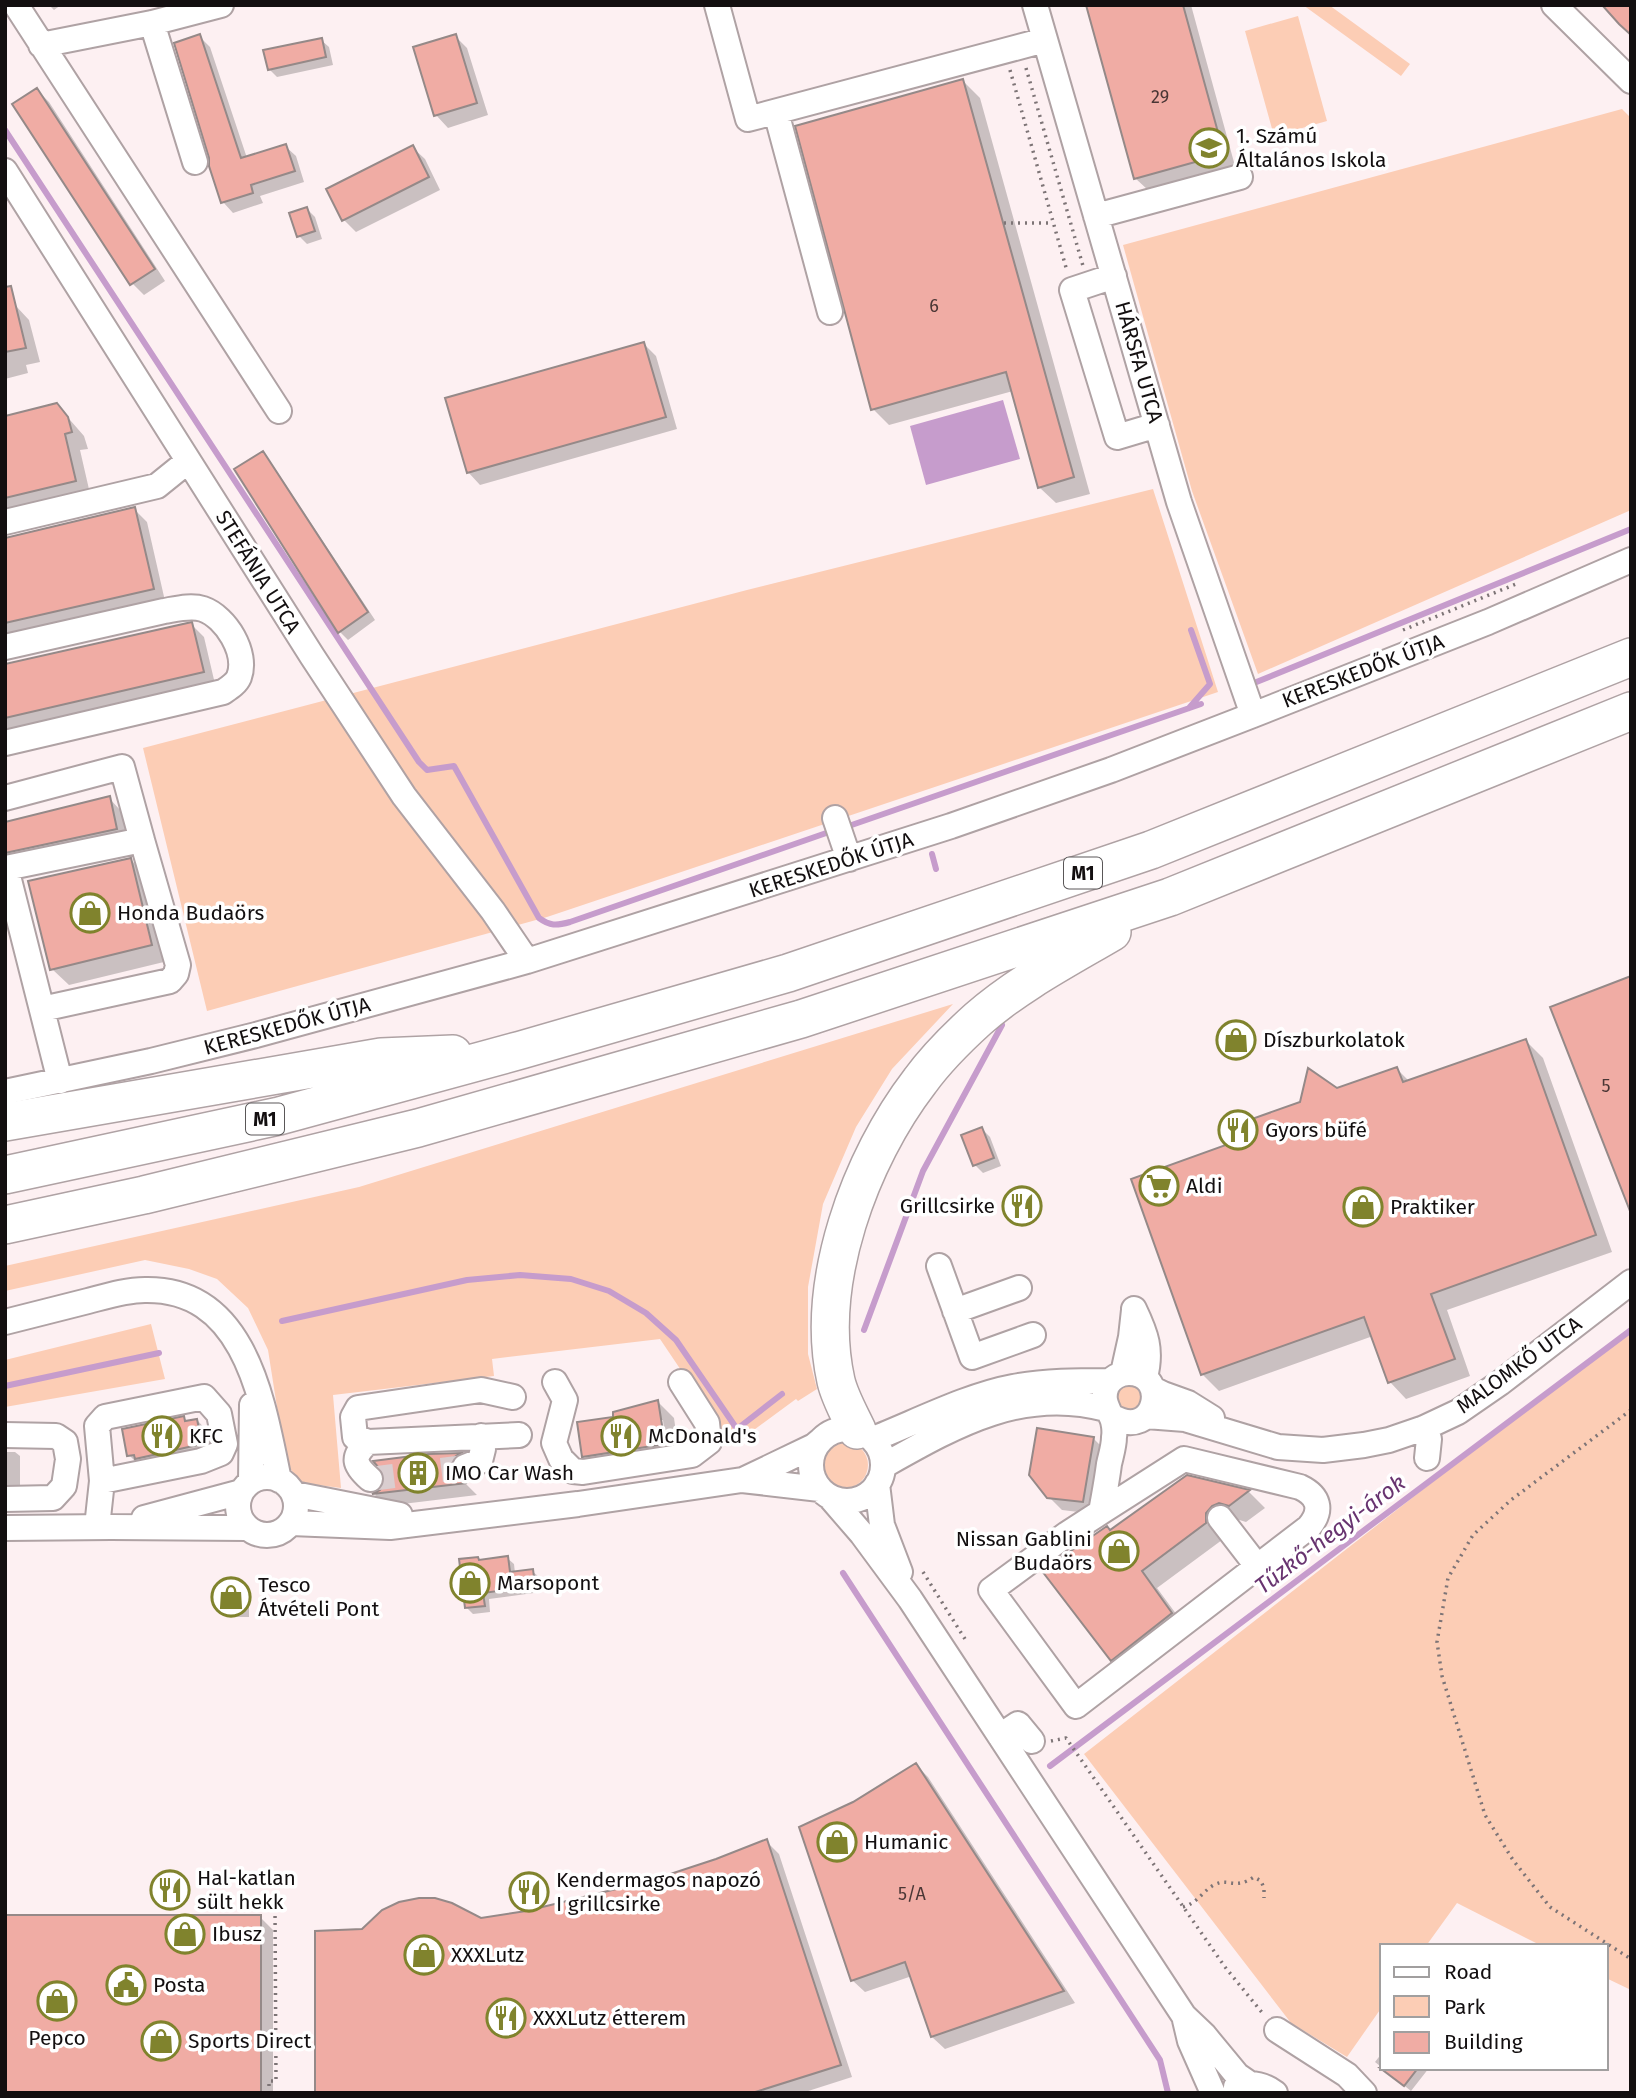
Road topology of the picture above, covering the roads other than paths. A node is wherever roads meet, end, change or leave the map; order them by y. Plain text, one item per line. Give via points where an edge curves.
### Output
1 (16, 5) edge
2 (221, 5) edge
3 (717, 5) edge
4 (1035, 5) edge
5 (1554, 5) edge
6 (152, 23) junction
7 (1038, 42) junction
8 (41, 45) junction
9 (1631, 81) edge
10 (776, 112) junction
11 (195, 162) dead end
12 (5, 171) edge
13 (1240, 177) dead end
14 (1096, 216) junction
15 (1108, 278) junction
16 (830, 312) dead end
17 (279, 411) dead end
18 (1157, 425) junction
19 (188, 461) junction
20 (5, 522) edge
21 (1631, 560) edge
22 (5, 647) edge
23 (1631, 657) edge
24 (1631, 711) edge
25 (1253, 715) junction
26 (5, 743) edge
27 (5, 798) edge
28 (142, 840) junction
29 (1170, 897) junction
30 (527, 961) junction
31 (42, 1009) junction
32 (521, 1051) junction
33 (5, 1092) edge
34 (68, 1095) junction
35 (5, 1122) edge
36 (5, 1175) edge
37 (5, 1225) edge
38 (939, 1266) dead end
39 (1631, 1282) edge
40 (1019, 1288) dead end
41 (956, 1311) junction
42 (5, 1322) edge
43 (1033, 1335) dead end
44 (250, 1366) junction
45 (1133, 1380) junction
46 (555, 1382) dead end
47 (681, 1382) dead end
48 (513, 1396) dead end
49 (1121, 1421) junction
50 (1424, 1427) junction
51 (1236, 1433) junction
52 (5, 1435) edge
53 (519, 1435) dead end
54 (865, 1435) junction
55 (481, 1436) junction
56 (820, 1441) junction
57 (368, 1442) junction
58 (1427, 1458) dead end
59 (465, 1467) dead end
60 (880, 1475) junction
61 (370, 1479) dead end
62 (742, 1480) junction
63 (102, 1481) junction
64 (246, 1487) junction
65 (287, 1487) junction
66 (825, 1493) junction
67 (5, 1499) edge
68 (1101, 1512) junction
69 (1220, 1518) dead end
70 (435, 1522) junction
71 (291, 1523) junction
72 (104, 1527) junction
73 (5, 1528) edge
74 (247, 1528) junction
75 (1257, 1566) junction
76 (910, 1599) junction
77 (1000, 1735) junction
78 (1032, 1741) dead end
79 (1184, 2016) junction
80 (1277, 2030) road end
81 (1250, 2084) junction
82 (1213, 2093) edge
83 (1226, 2093) edge
84 (1275, 2093) edge
85 (1364, 2093) edge

1 - 8 street
2 - 6 street
3 - 10 street via 748,119
4 - 7 street, HÁRSFA UTCA
5 - 9 street
6 - 8 street
6 - 11 street
7 - 10 street
7 - 14 street, HÁRSFA UTCA
8 - 17 street
10 - 16 street
12 - 19 street, STEFÁNIA UTCA
13 - 14 street
14 - 15 street, HÁRSFA UTCA
15 - 18 street, HÁRSFA UTCA
15 - 18 street via 1072,290 1117,437
18 - 25 street, HÁRSFA UTCA
19 - 20 street via 157,486
19 - 30 street, STEFÁNIA UTCA via 404,796
21 - 25 street, KERESKEDŐK ÚTJA
22 - 26 street via 187,607 218,618 233,637 242,661 239,677 223,692
23 - 32 highway, M1 via 1151,850 788,973
24 - 29 highway, M1
25 - 30 street, KERESKEDŐK ÚTJA via 951,826 842,839
27 - 28 street via 122,767
28 - 31 street via 178,965 176,974 170,981
28 - 31 street via 6,868
29 - 37 highway, M1 via 801,1019 431,1125
29 - 54 highway via 1022,985 978,1019 920,1081 879,1145 849,1219 833,1293 836,1384
30 - 34 street, KERESKEDŐK ÚTJA via 151,1061
31 - 34 street
32 - 34 highway via 381,1057 210,1088
32 - 36 highway, M1 via 279,1116
33 - 34 street, KERESKEDŐK ÚTJA
34 - 35 highway
38 - 41 street
39 - 50 street, MALOMKŐ UTCA via 1500,1383 1458,1412
40 - 41 street
41 - 43 street via 972,1357
42 - 44 street via 118,1293 175,1293 217,1315
44 - 64 street via 253,1415
44 - 65 street
45 - 49 street via 1104,1394
45 - 49 street via 1154,1404
45 - 51 street, MALOMKŐ UTCA via 1188,1403
45 - 54 street, MALOMKŐ UTCA via 1048,1382 1011,1388
46 - 47 street via 565,1400 554,1443 561,1459 573,1471 583,1472 692,1455 709,1442 707,1423
48 - 57 street via 481,1390 358,1408 353,1417 355,1437
49 - 51 street, MALOMKŐ UTCA via 1185,1419
49 - 60 street, MALOMKŐ UTCA via 1068,1402 1000,1409 966,1421
49 - 68 street
50 - 51 street, MALOMKŐ UTCA via 1389,1440 1323,1450 1278,1447
50 - 58 street via 1429,1439
52 - 67 street via 56,1436 65,1442 68,1459 64,1486 53,1499
53 - 55 street
54 - 56 street via 837,1430
54 - 60 street via 880,1451
55 - 57 street
55 - 59 street via 484,1449 480,1461
56 - 62 street
56 - 66 street via 810,1465
57 - 61 street via 356,1460 359,1470
60 - 66 street via 868,1494 856,1499
60 - 76 street via 883,1525
62 - 66 street
62 - 70 street
63 - 63 street via 221,1453 225,1444 219,1414 204,1396 105,1417 97,1426
63 - 72 street
64 - 65 street via 270,1477
64 - 72 street
64 - 74 street via 238,1511
65 - 70 street
65 - 71 street via 296,1507
66 - 76 street
68 - 75 street via 1184,1460 1310,1492 1317,1506 1315,1520
68 - 75 street via 991,1590 1076,1706
69 - 75 street
70 - 71 street via 390,1527
71 - 74 street via 272,1535
72 - 73 street
72 - 74 street
76 - 77 street
77 - 78 street via 1018,1724
77 - 79 street
79 - 81 street
79 - 82 street
80 - 85 street via 1347,2076
81 - 83 street
81 - 84 street

